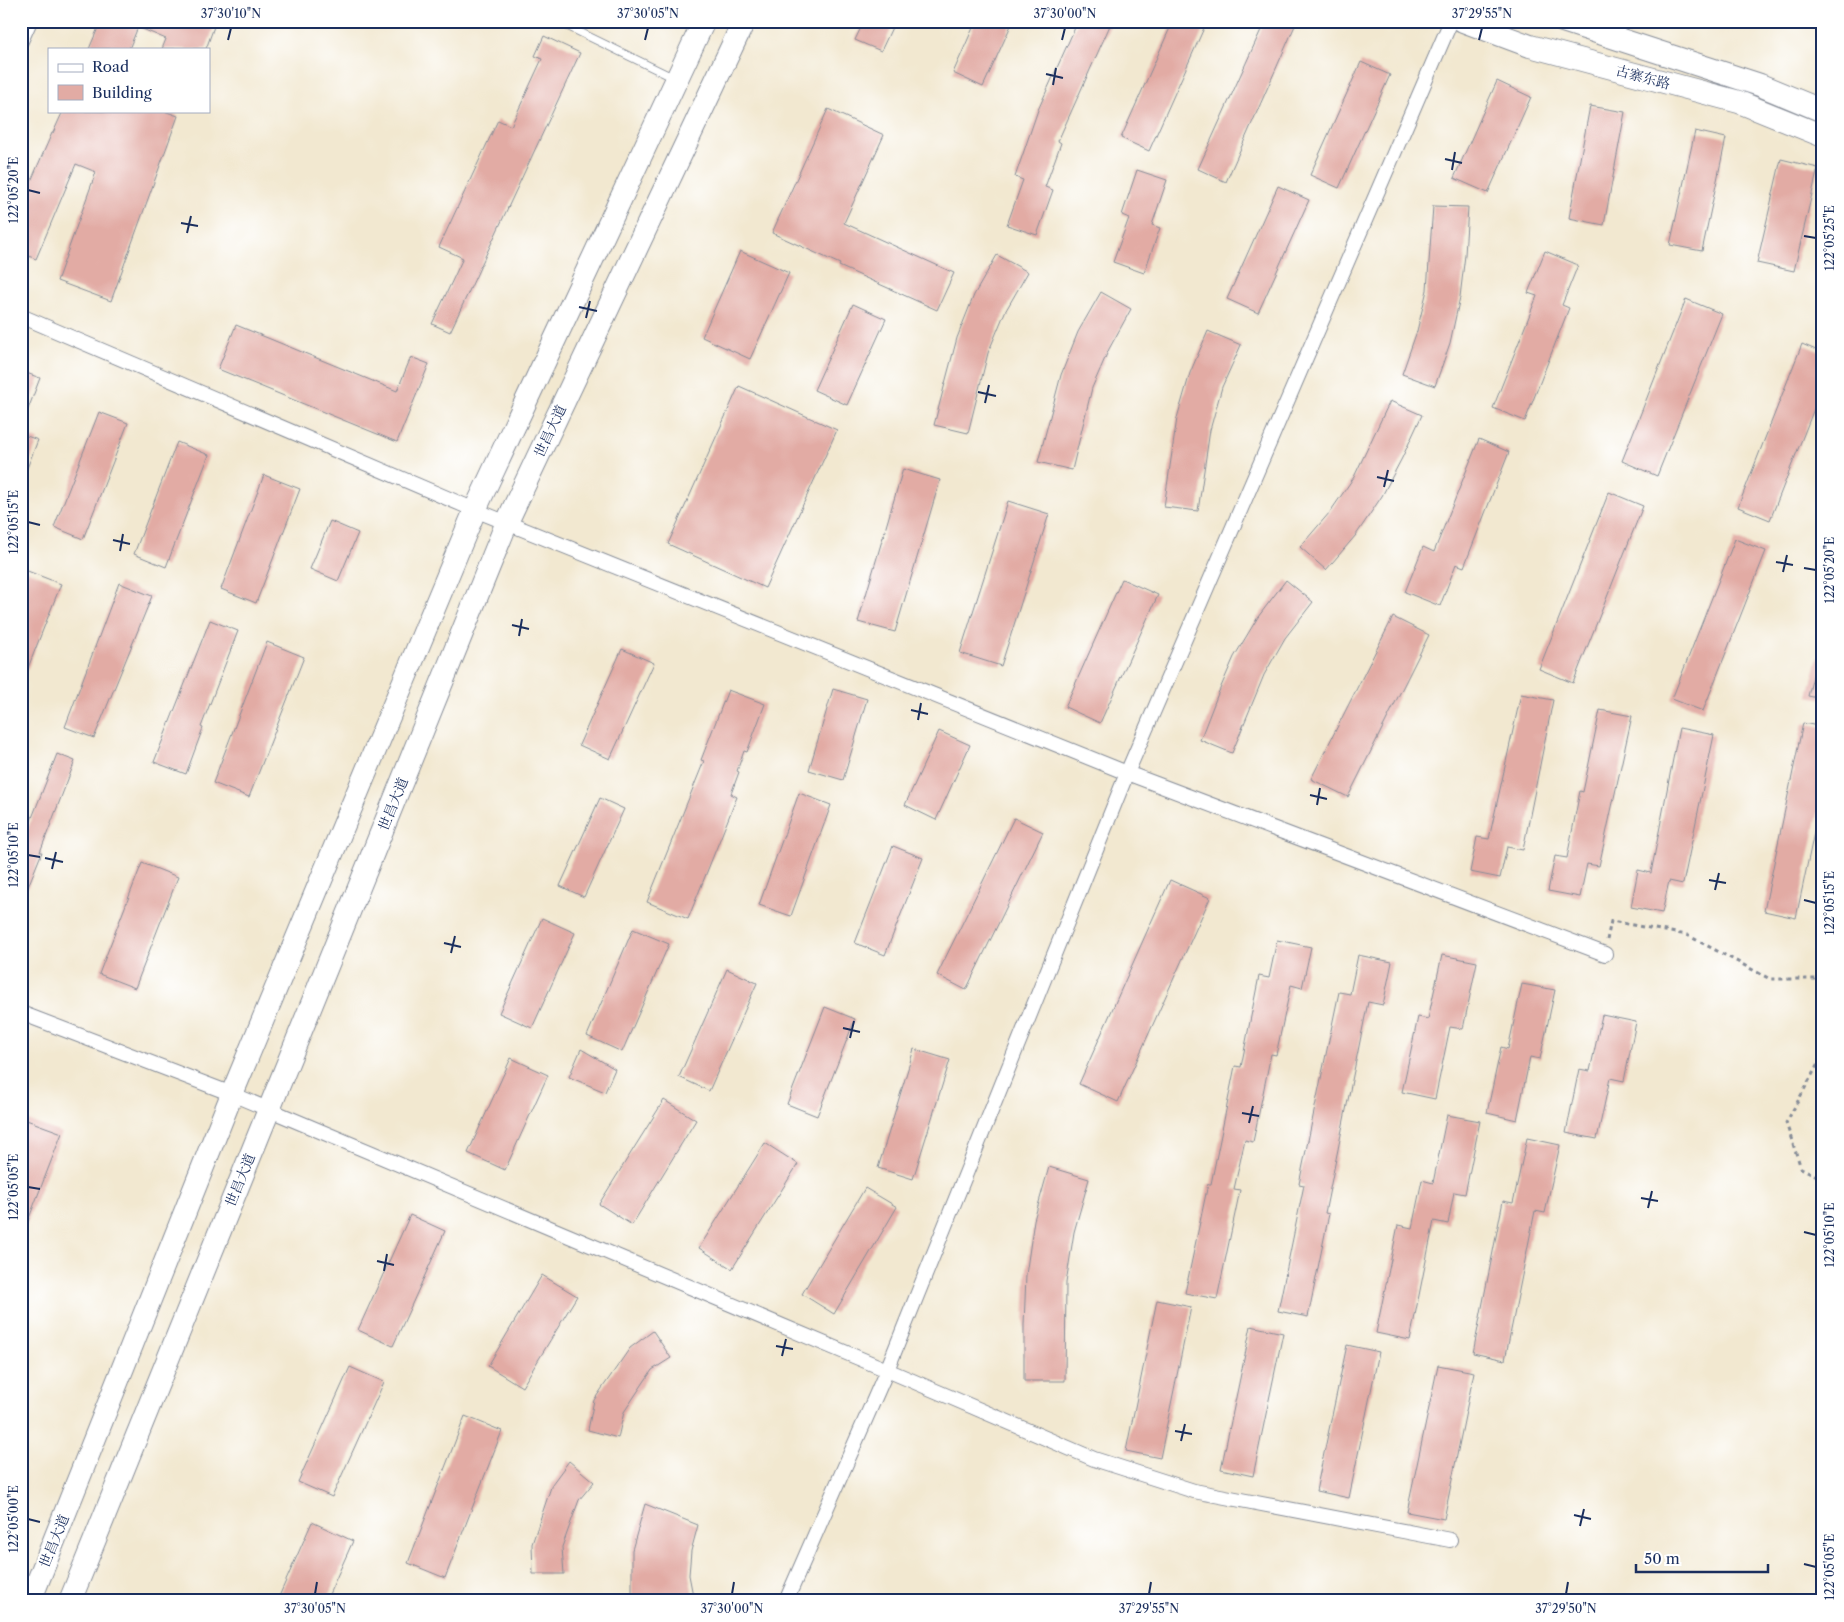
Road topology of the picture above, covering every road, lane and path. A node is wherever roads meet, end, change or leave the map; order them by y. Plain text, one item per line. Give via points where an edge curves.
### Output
1 (30, 21) edge
2 (557, 21) edge
3 (704, 21) edge
4 (744, 21) edge
5 (1451, 21) edge
6 (1462, 21) edge
7 (1563, 21) edge
8 (21, 41) edge
9 (676, 80) junction
10 (1823, 111) edge
11 (1823, 136) edge
12 (21, 316) edge
13 (475, 510) junction
14 (507, 522) junction
15 (1127, 773) junction
16 (1605, 954) joint
17 (1823, 980) edge
18 (21, 1013) edge
19 (1823, 1050) edge
20 (232, 1094) junction
21 (269, 1109) junction
22 (1823, 1179) edge
23 (887, 1370) junction
24 (1450, 1540) dead end
25 (30, 1601) edge
26 (70, 1601) edge
27 (786, 1601) edge

1 - 8 street
2 - 9 lane
3 - 9 main road, 世昌大道
4 - 14 main road, 世昌大道
5 - 15 street
6 - 11 main road, 古寨东路 via 1530,46 1739,102
7 - 10 main road, 古寨东路 via 1760,85
9 - 13 main road, 世昌大道
12 - 13 street
13 - 14 street
13 - 20 main road, 世昌大道
14 - 15 street
14 - 21 main road, 世昌大道
15 - 16 street
15 - 23 street
16 - 17 path via 1611,920 1687,935 1770,979
18 - 20 street
19 - 22 path via 1786,1123 1801,1168
20 - 21 street
20 - 25 main road, 世昌大道
21 - 23 street
21 - 26 main road, 世昌大道
23 - 24 street via 1094,1459 1194,1491
23 - 27 street

